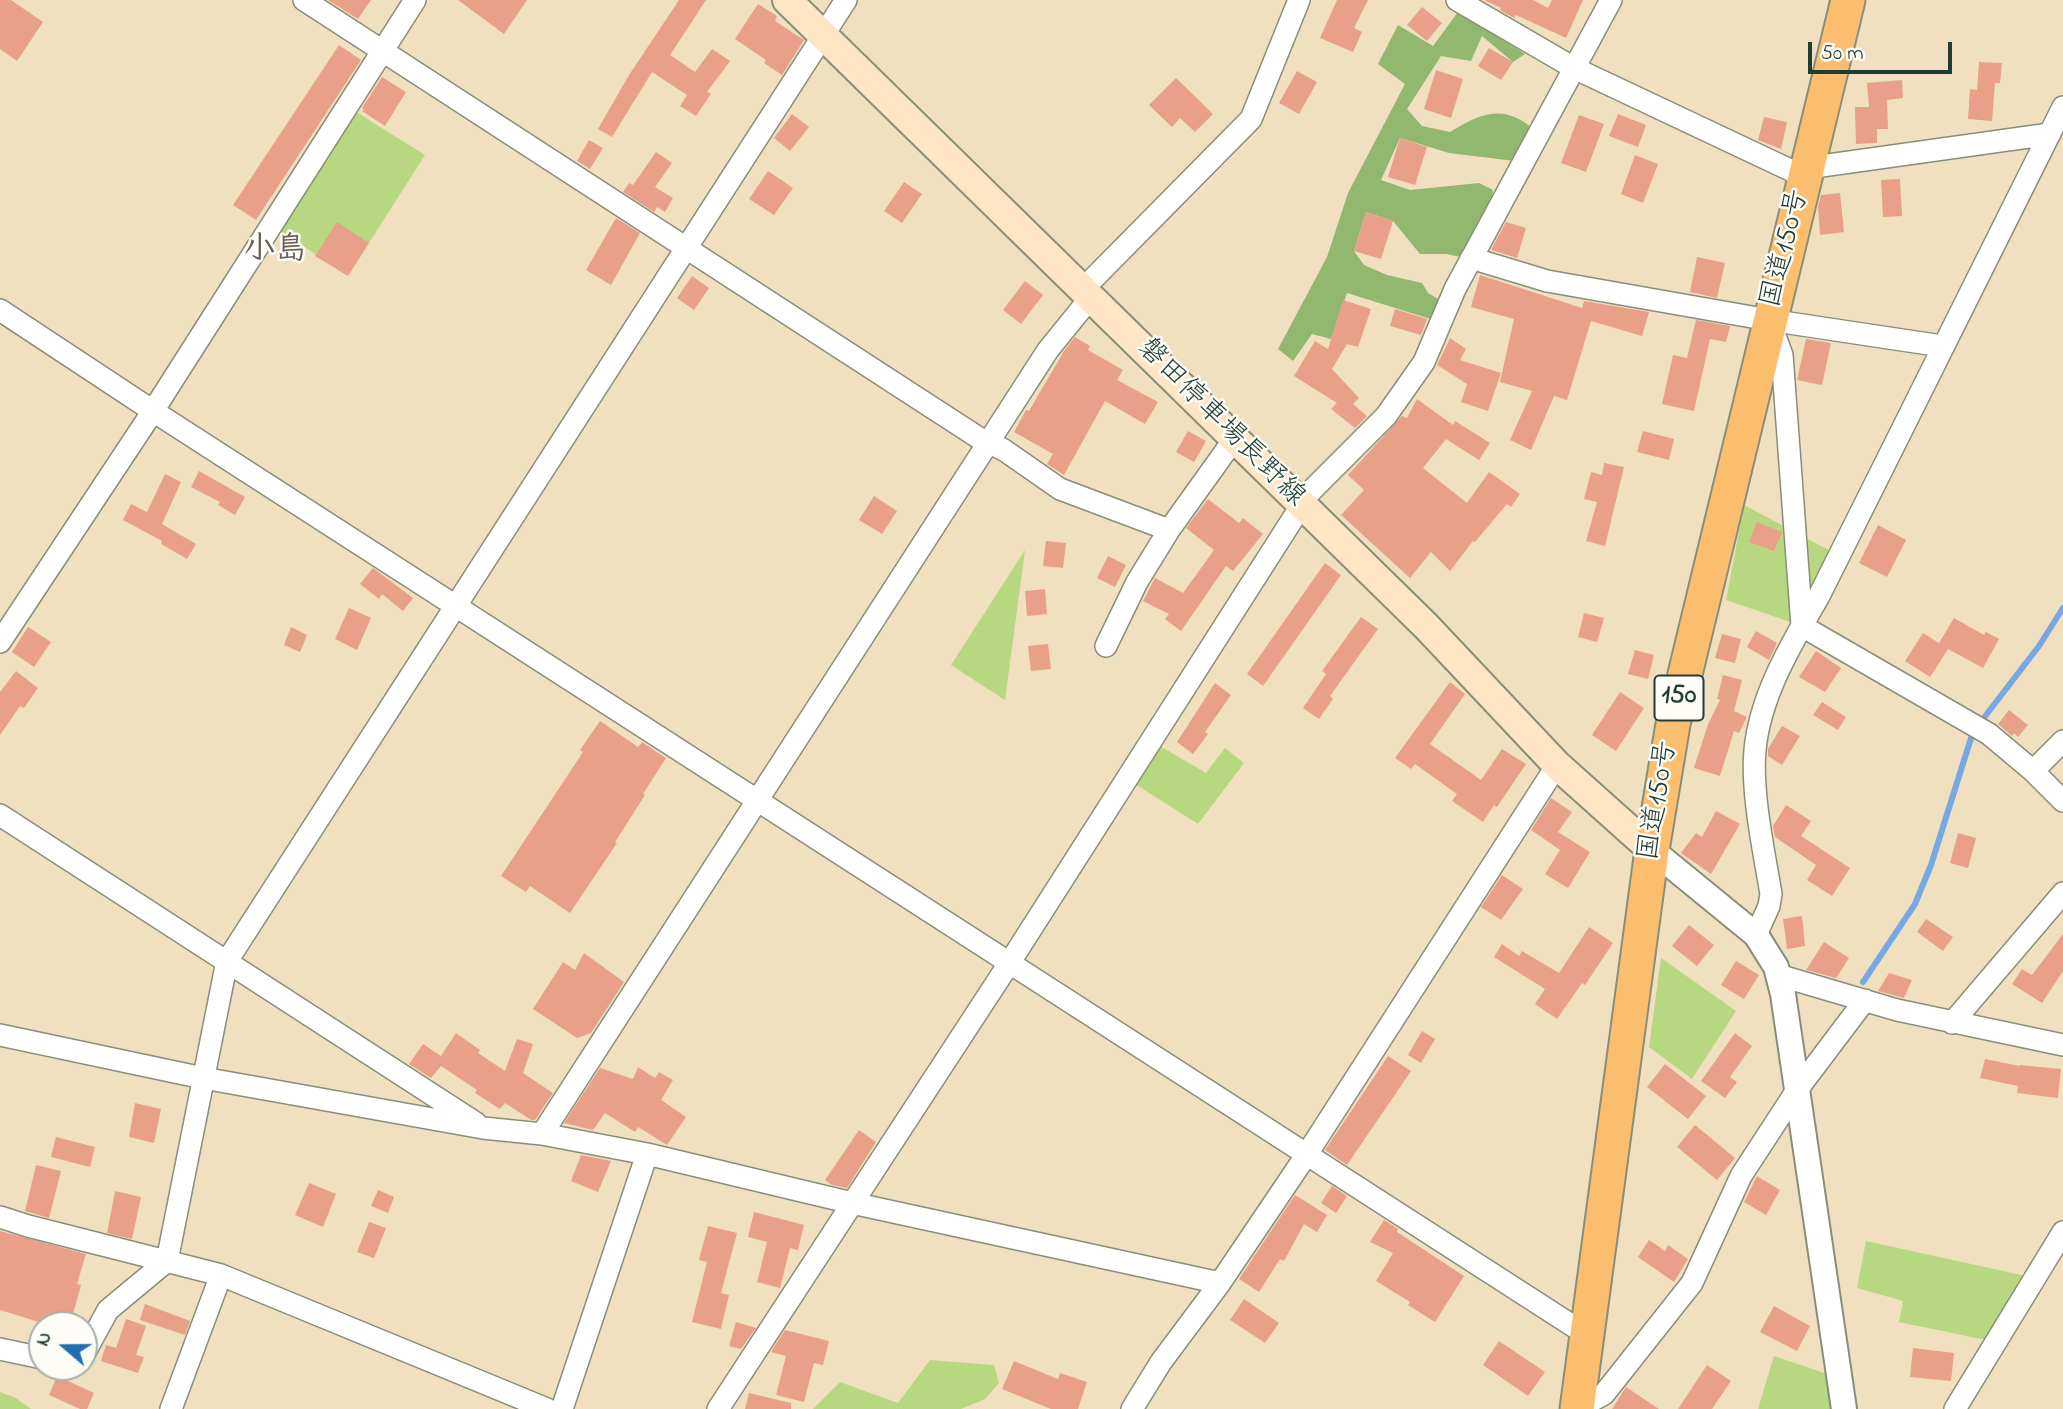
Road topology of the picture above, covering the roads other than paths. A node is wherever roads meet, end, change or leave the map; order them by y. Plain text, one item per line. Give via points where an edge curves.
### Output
1 (304, 0) edge
2 (415, 0) edge
3 (787, 0) edge
4 (846, 0) edge
5 (1299, 0) edge
6 (1457, 0) edge
7 (1611, 0) edge
8 (1848, 0) edge
9 (822, 35) junction
10 (383, 51) junction
11 (1574, 68) junction
12 (2063, 107) edge
13 (2050, 134) junction
14 (1806, 172) junction
15 (686, 248) junction
16 (1471, 258) junction
17 (1087, 293) junction
18 (0, 310) edge
19 (1769, 320) junction
20 (1942, 346) junction
21 (153, 411) junction
22 (1235, 438) junction
23 (988, 444) junction
24 (1300, 504) junction
25 (1169, 530) junction
26 (455, 604) junction
27 (1802, 626) junction
28 (0, 642) edge
29 (1107, 646) dead end
30 (2063, 741) edge
31 (1557, 765) junction
32 (2034, 771) junction
33 (759, 800) junction
34 (2063, 801) edge
35 (0, 815) edge
36 (1652, 850) junction
37 (2063, 893) edge
38 (1756, 935) junction
39 (227, 961) junction
40 (1010, 962) junction
41 (1778, 975) junction
42 (1866, 1000) junction
43 (1952, 1023) junction
44 (0, 1035) edge
45 (2063, 1045) edge
46 (203, 1078) junction
47 (1797, 1090) junction
48 (483, 1128) junction
49 (542, 1134) junction
50 (647, 1154) junction
51 (1307, 1154) junction
52 (852, 1203) junction
53 (0, 1217) edge
54 (2063, 1232) edge
55 (167, 1261) junction
56 (221, 1275) junction
57 (1220, 1283) junction
58 (98, 1328) edge
59 (1587, 1335) junction
60 (0, 1349) edge
61 (28, 1355) edge
62 (172, 1409) edge
63 (547, 1409) edge
64 (562, 1409) edge
65 (718, 1409) edge
66 (1132, 1409) edge
67 (1577, 1409) edge
68 (1844, 1409) edge
69 (1955, 1409) edge

1 - 10 street
2 - 10 street
3 - 9 main road, 磐田停車場長野線
4 - 9 street
5 - 17 street via 1251,120
6 - 11 street
7 - 11 street
8 - 14 highway, 国道150号 / 150
9 - 15 street
9 - 17 main road, 磐田停車場長野線
10 - 15 street
10 - 21 street
11 - 14 street
11 - 16 street
12 - 13 street
13 - 14 street
13 - 20 street
14 - 19 highway, 国道150号 / 150
15 - 23 street
15 - 26 street
16 - 19 street via 1547,281
16 - 24 street via 1423,362 1408,384 1385,416
17 - 22 main road, 磐田停車場長野線
17 - 23 street
18 - 21 street
19 - 20 street
19 - 27 street via 1782,355
19 - 36 highway, 国道150号 / 150 via 1673,723
20 - 27 street
21 - 26 street
21 - 28 street
22 - 24 main road, 磐田停車場長野線
22 - 25 street
23 - 25 street via 1060,489
23 - 33 street
24 - 31 main road, 磐田停車場長野線 via 1426,626
24 - 40 street
25 - 29 street via 1137,582
26 - 33 street
26 - 39 street
27 - 32 street via 1989,734
27 - 38 street via 1764,709 1755,751 1771,894
30 - 32 street
31 - 36 main road, 磐田停車場長野線
31 - 51 street
32 - 34 street
33 - 40 street
33 - 49 street
35 - 39 street
36 - 38 street
36 - 59 highway, 国道150号 / 150
37 - 43 street
38 - 41 street
39 - 46 street
39 - 48 street
40 - 51 street
40 - 52 street
41 - 42 street
41 - 47 street
42 - 43 street
42 - 47 street
43 - 45 street
44 - 46 street
46 - 48 street
46 - 55 street
47 - 67 street via 1741,1176 1692,1283 1604,1394
47 - 68 street
48 - 49 street
49 - 50 street
50 - 52 street
50 - 64 street
51 - 57 street
51 - 59 street
52 - 57 street
52 - 65 street
53 - 55 street
54 - 69 street
55 - 56 street
55 - 58 street via 108,1310
56 - 62 street
56 - 63 street
57 - 66 street
59 - 67 highway, 国道150号 / 150
60 - 61 street

